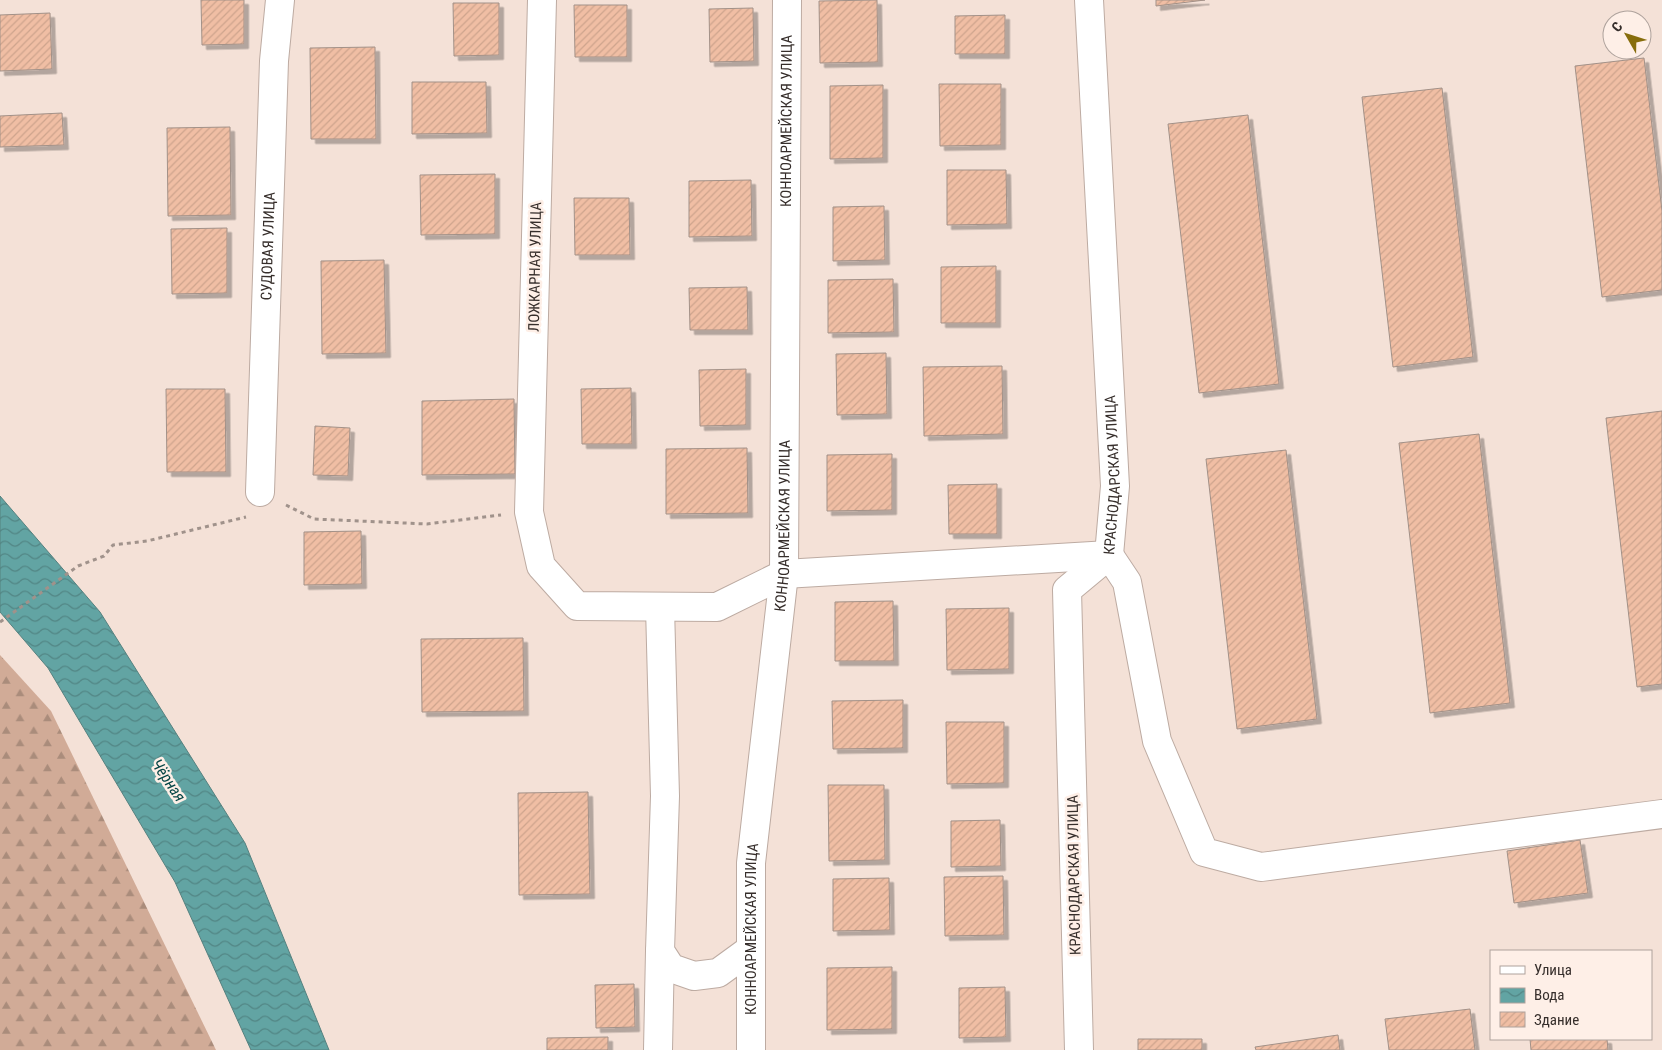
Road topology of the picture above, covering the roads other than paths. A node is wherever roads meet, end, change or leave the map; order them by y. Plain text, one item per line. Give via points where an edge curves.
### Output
1 (280, 0) edge
2 (542, 0) edge
3 (787, 0) edge
4 (1089, 0) edge
5 (260, 492) road end
6 (1109, 556) junction
7 (784, 574) junction
8 (660, 607) junction
9 (1662, 814) edge
10 (751, 950) junction
11 (660, 951) junction
12 (658, 1050) edge
13 (751, 1050) edge
14 (1078, 1050) edge

1 - 5 street, СУДОВАЯ УЛИЦА via 274,61
2 - 8 street, ЛОЖКАРНАЯ УЛИЦА via 531,522 541,566 577,606
3 - 7 street, КОННОАРМЕЙСКАЯ УЛИЦА
4 - 6 street, КРАСНОДАРСКАЯ УЛИЦА via 1115,486
6 - 7 street
6 - 9 street via 1127,582 1157,741 1204,852 1261,867
6 - 14 street, КРАСНОДАРСКАЯ УЛИЦА via 1067,590
7 - 8 street, ЛОЖКАРНАЯ УЛИЦА via 717,607
7 - 10 street, КОННОАРМЕЙСКАЯ УЛИЦА via 751,863
8 - 11 street via 665,796
10 - 11 street via 718,973 694,976 671,968
10 - 13 street, КОННОАРМЕЙСКАЯ УЛИЦА
11 - 12 street

